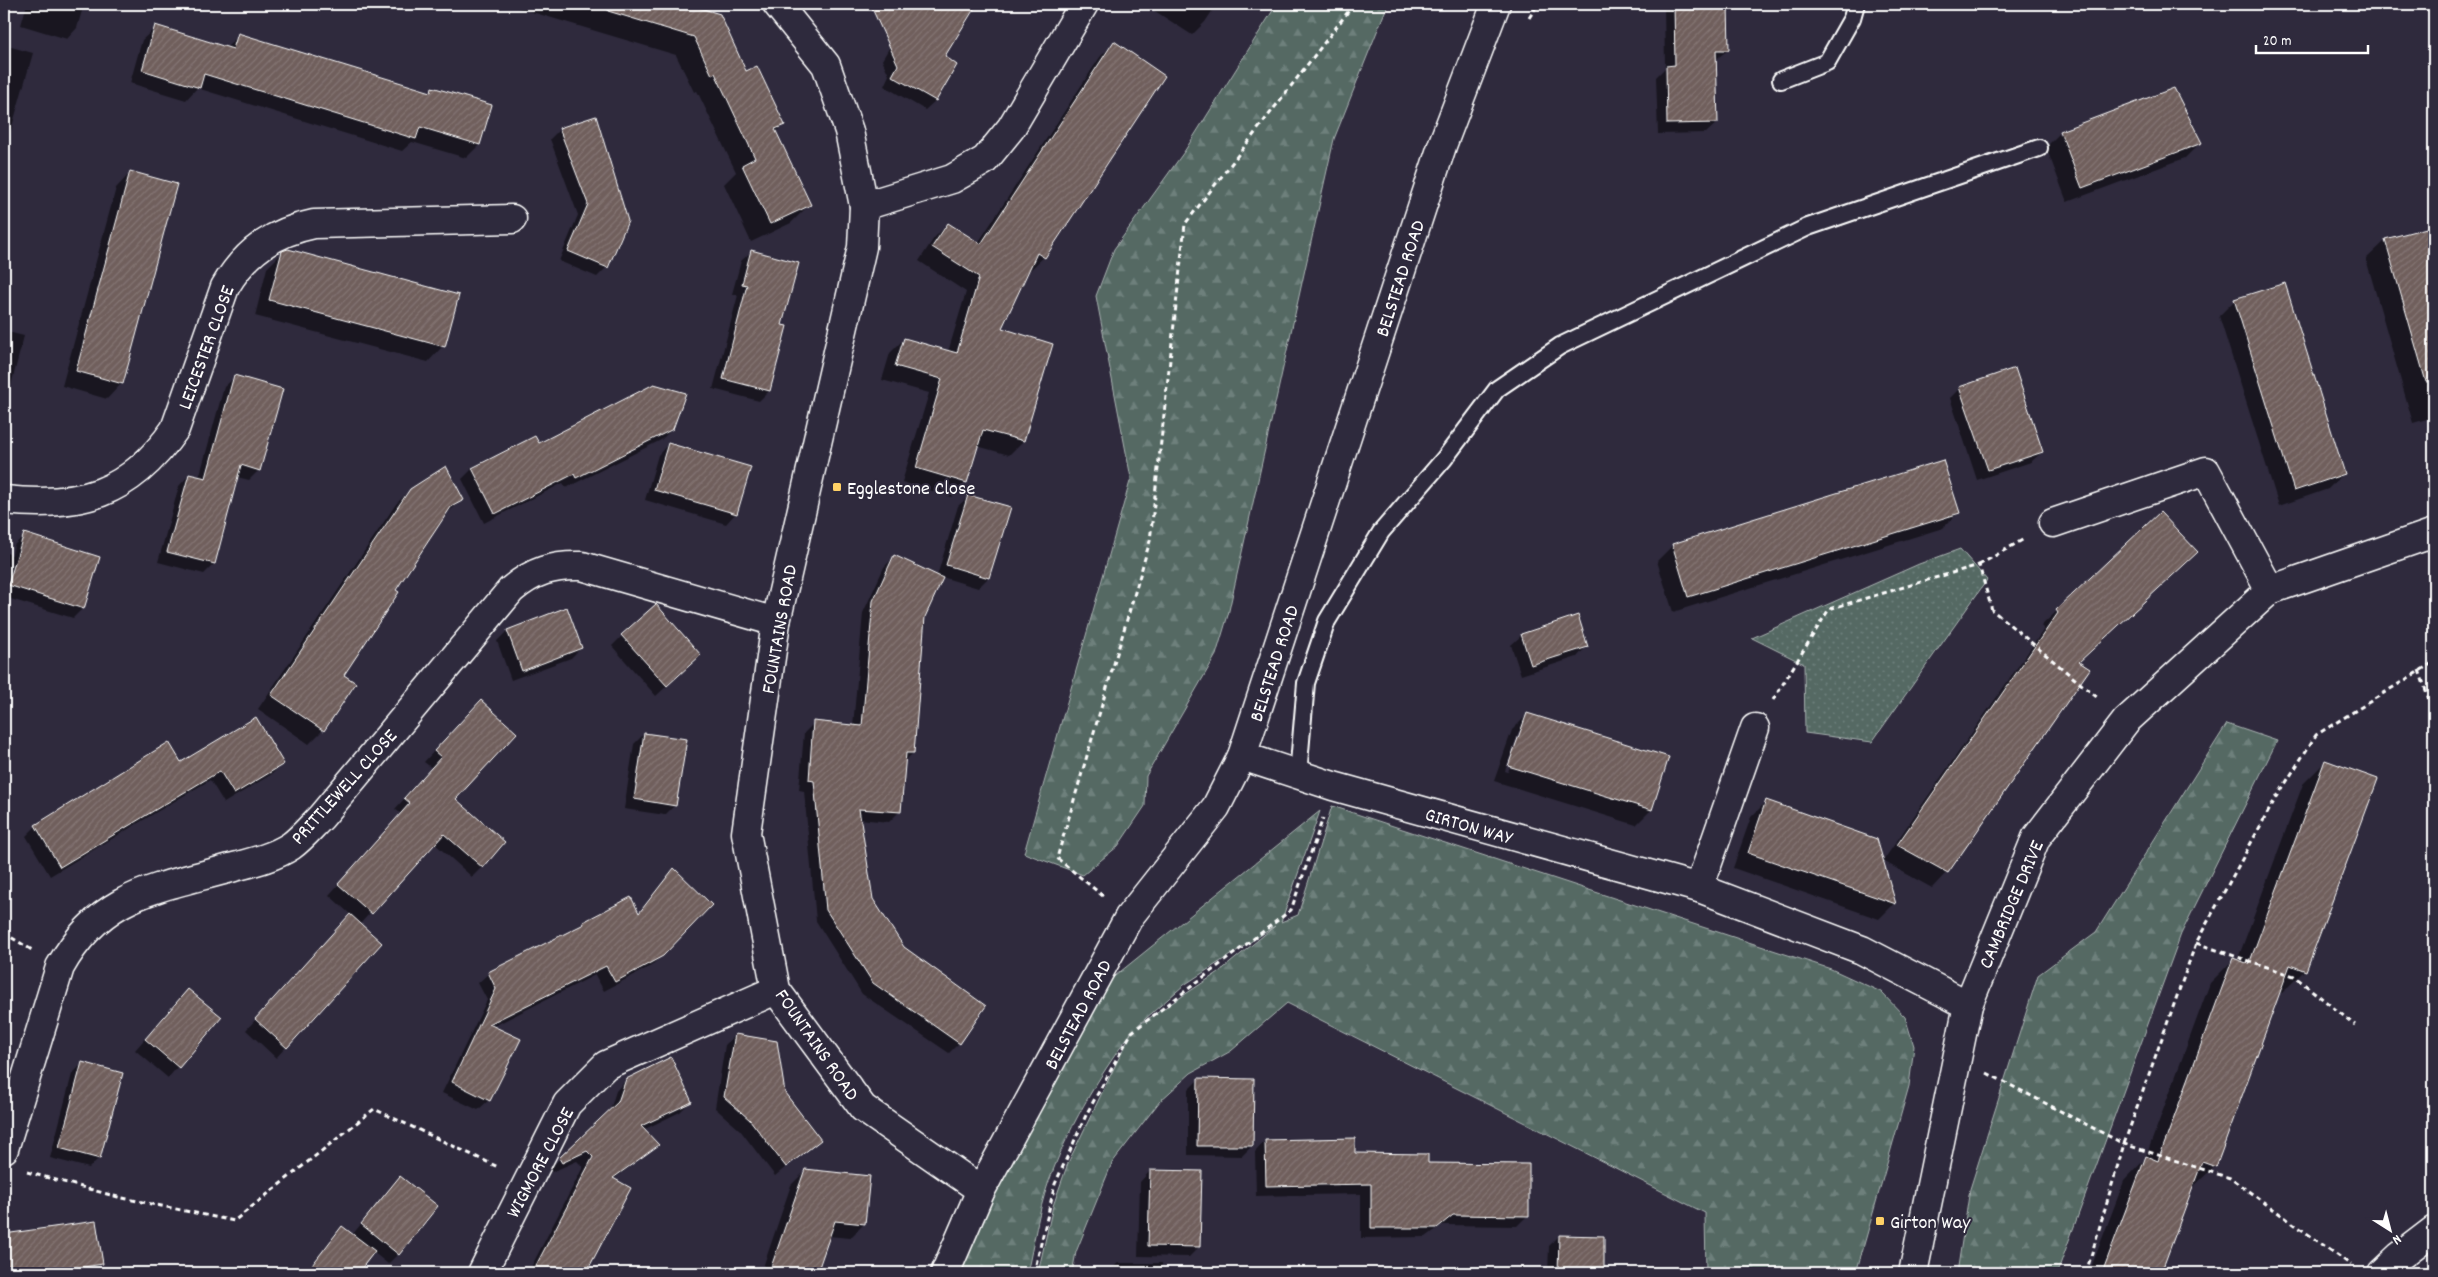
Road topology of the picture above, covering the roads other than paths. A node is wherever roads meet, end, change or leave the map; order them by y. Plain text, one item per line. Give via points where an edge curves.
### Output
1 (777, 4) edge
2 (1084, 4) edge
3 (1496, 4) edge
4 (1856, 4) edge
5 (1781, 80) dead end
6 (2039, 148) dead end
7 (864, 206) junction
8 (512, 219) dead end
9 (4, 500) edge
10 (2053, 523) road end
11 (2434, 533) edge
12 (2270, 590) junction
13 (776, 622) junction
14 (1755, 728) road end
15 (1242, 756) junction
16 (1298, 775) junction
17 (1698, 888) junction
18 (776, 990) junction
19 (1968, 1005) junction
20 (4, 1149) edge
21 (981, 1190) junction
22 (2434, 1230) edge
23 (482, 1273) edge
24 (945, 1273) edge
25 (1914, 1273) edge
26 (2382, 1273) edge

1 - 7 street, FOUNTAINS ROAD via 826,65 850,131
2 - 7 street via 1011,128 985,160 952,179
3 - 15 street, BELSTEAD ROAD via 1443,142
4 - 5 lane via 1852,18 1827,62
6 - 16 lane via 1808,227 1560,346 1497,389 1444,459 1381,532 1327,621 1306,683
7 - 13 street, FOUNTAINS ROAD via 862,247
8 - 9 street, LEICESTER CLOSE via 314,224 275,236 246,257 230,279 175,430 145,465 126,480 84,498 38,504
10 - 12 street via 2206,471
11 - 12 street, CAMBRIDGE DRIVE
12 - 19 street, CAMBRIDGE DRIVE via 2126,721 2036,838
13 - 18 street, FOUNTAINS ROAD via 746,833
13 - 20 street, PRITTLEWELL CLOSE via 582,566 542,569 526,578 511,590 320,817 291,846 275,855 130,898 92,923 74,943 60,967
14 - 17 street
15 - 16 street, GIRTON WAY
15 - 21 street, BELSTEAD ROAD via 1216,807 1129,917
16 - 17 street, GIRTON WAY
17 - 19 street, GIRTON WAY via 1862,950
18 - 21 street, FOUNTAINS ROAD via 863,1108
18 - 23 street, WIGMORE CLOSE via 606,1065 567,1104
19 - 25 street, CAMBRIDGE DRIVE
21 - 24 street, BELSTEAD ROAD
22 - 26 street

